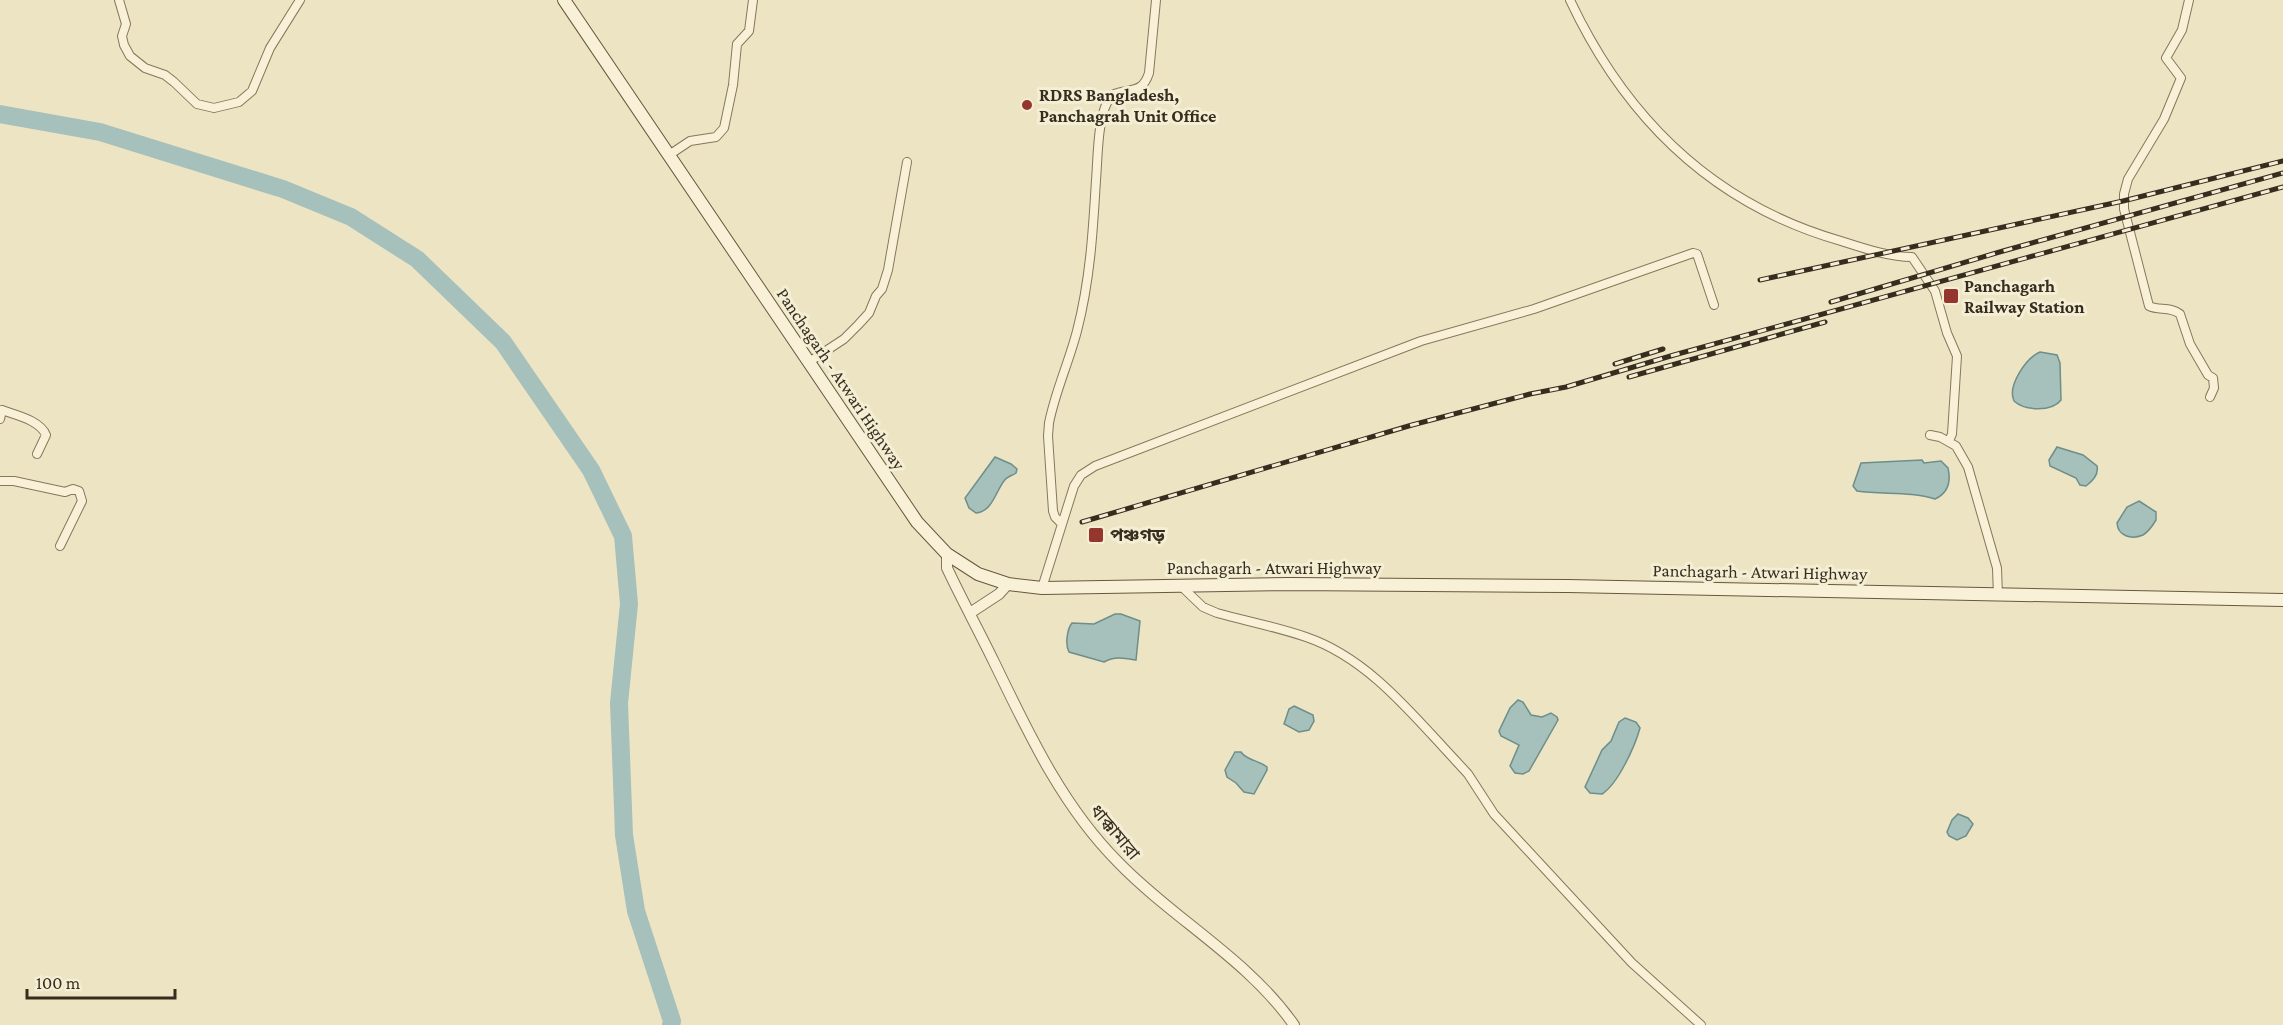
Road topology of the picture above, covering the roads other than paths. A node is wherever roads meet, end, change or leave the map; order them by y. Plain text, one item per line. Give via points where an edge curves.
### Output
1 (119, 0) edge
2 (300, 0) edge
3 (564, 0) edge
4 (753, 0) edge
5 (1156, 0) edge
6 (1570, 0) edge
7 (2189, 0) edge
8 (669, 155) junction
9 (907, 162) dead end
10 (1714, 305) dead end
11 (809, 362) junction
12 (2210, 397) dead end
13 (0, 419) edge
14 (1930, 435) dead end
15 (1949, 441) junction
16 (36, 454) dead end
17 (0, 481) edge
18 (1062, 524) junction
19 (60, 546) dead end
20 (947, 554) junction
21 (1008, 584) junction
22 (1181, 586) junction
23 (1042, 588) junction
24 (1998, 596) junction
25 (2283, 600) edge
26 (970, 613) junction
27 (1294, 1025) edge
28 (1701, 1025) edge

1 - 2 street via 126,24 123,45 130,56 145,68 165,75 197,104 214,108 239,102 252,91 270,48
3 - 8 main road, Panchagarh - Atwari Highway
4 - 8 street via 749,31 737,44 724,128 716,137 690,141
5 - 18 street via 1147,81 1140,88 1112,95 1103,116 1088,278 1078,329 1049,423 1053,511
6 - 15 street via 1610,70 1645,119 1708,177 1749,204 1795,226 1849,244 1912,257 1935,291 1957,356
7 - 12 street via 2182,30 2166,58 2181,78 2164,119 2128,179 2123,203 2149,306 2169,308 2180,314 2190,344 2212,378 2214,388
8 - 11 main road, Panchagarh - Atwari Highway
9 - 11 street via 882,289 858,325
10 - 18 street via 1697,254 1693,254 1534,309 1420,341 1095,466 1077,480
11 - 20 main road, Panchagarh - Atwari Highway via 917,522
13 - 16 street via 2,410 43,429 45,435
14 - 15 street
15 - 24 street via 1962,453 1968,467 1998,568
17 - 19 street via 79,491 82,501
18 - 23 street
20 - 21 main road, Panchagarh - Atwari Highway via 978,574
20 - 26 street, ধাক্কামারা via 947,568
21 - 23 main road, Panchagarh - Atwari Highway
21 - 26 street
22 - 23 main road, Panchagarh - Atwari Highway
22 - 24 main road, Panchagarh - Atwari Highway via 1568,586
22 - 28 street via 1203,607 1321,643 1379,680 1468,774 1494,813 1632,963
24 - 25 main road, Panchagarh - Atwari Highway
26 - 27 street, ধাক্কামারা via 1051,772 1091,832 1131,875 1257,983

